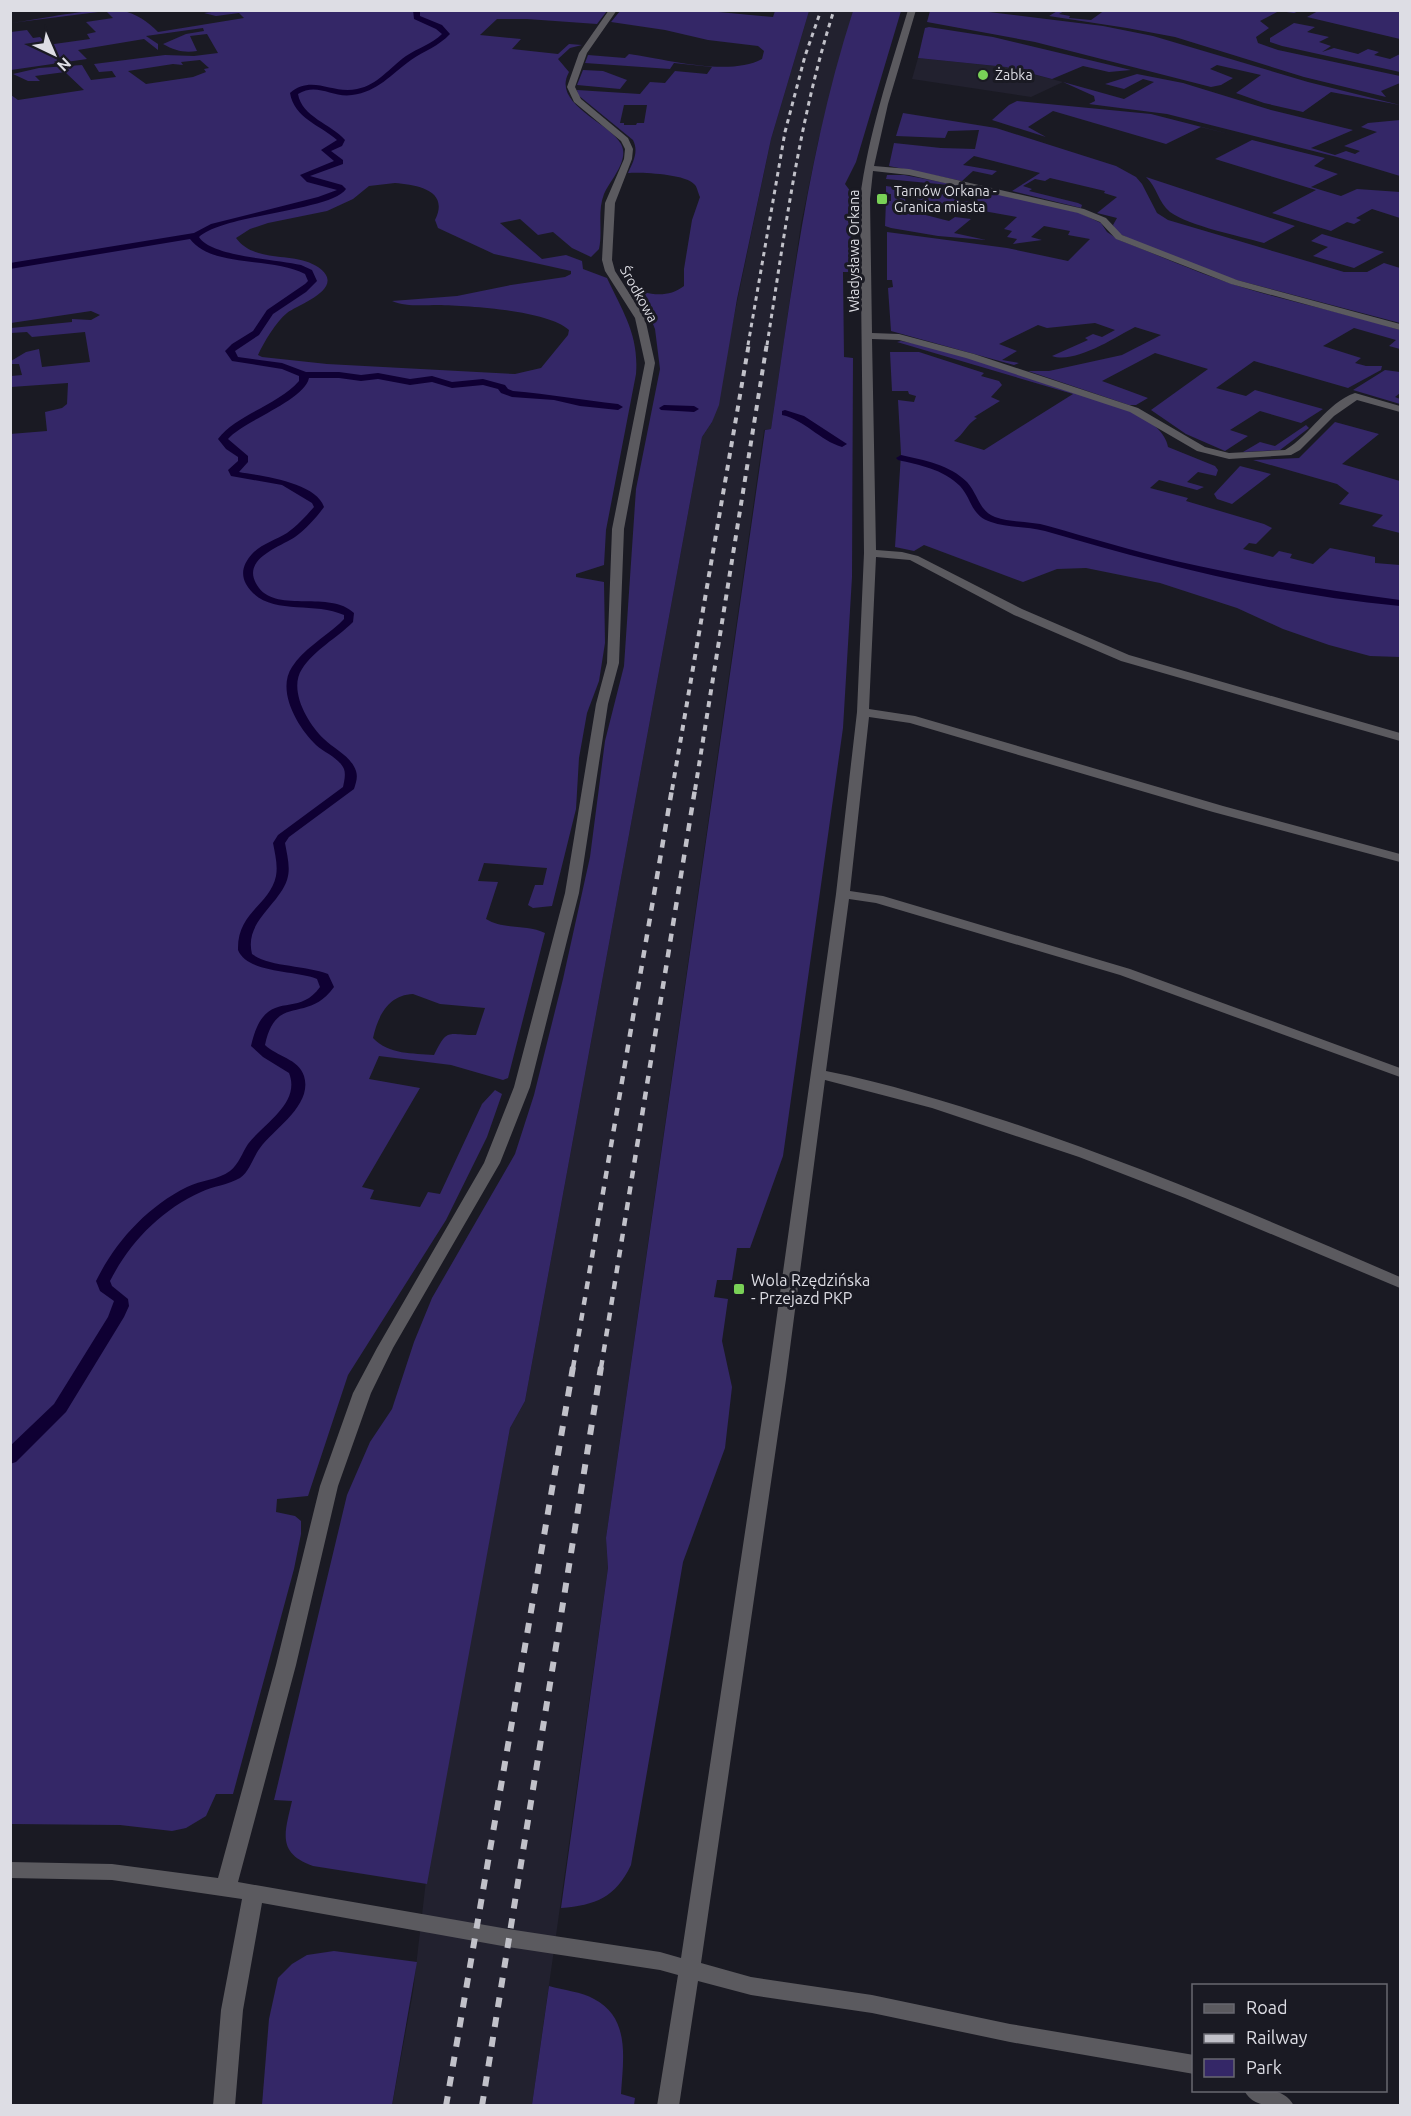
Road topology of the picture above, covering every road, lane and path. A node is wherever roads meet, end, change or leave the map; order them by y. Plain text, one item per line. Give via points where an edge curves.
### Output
1 (613, 10) edge
2 (912, 10) edge
3 (868, 168) junction
4 (1401, 327) edge
5 (868, 336) junction
6 (1401, 409) edge
7 (870, 553) junction
8 (863, 712) junction
9 (1401, 737) edge
10 (1401, 858) edge
11 (843, 894) junction
12 (1401, 1073) edge
13 (818, 1074) junction
14 (1401, 1283) edge
15 (10, 1870) edge
16 (226, 1888) junction
17 (254, 1893) junction
18 (690, 1969) junction
19 (1192, 2065) edge
20 (1257, 2092) edge
21 (224, 2106) edge
22 (668, 2106) edge
23 (1282, 2106) edge

1 - 16 street, Środkowa via 583,53 571,87 577,100 625,140 628,148 628,159 610,203 607,260 640,318 650,363 618,529 613,663 600,716 572,893 522,1087 492,1163 362,1393 329,1486
2 - 3 street, Władysława Orkana
3 - 4 street via 909,172 1082,211 1103,220 1119,237 1234,282
3 - 5 street, Władysława Orkana
5 - 6 street via 908,339 1134,410 1201,449 1229,456 1287,453 1355,396
5 - 7 street, Władysława Orkana
7 - 8 street, Władysława Orkana
7 - 9 street via 914,558 1035,620 1125,658
8 - 10 street via 911,719
8 - 11 street, Władysława Orkana
11 - 12 street via 878,899 1125,972
11 - 13 street, Władysława Orkana
13 - 14 street via 899,1093 1130,1169
13 - 18 street, Władysława Orkana via 751,1564
15 - 16 street via 112,1872
16 - 17 street
17 - 18 street
17 - 21 street via 232,2010
18 - 19 street via 751,1986 872,2004
18 - 22 street, Władysława Orkana
20 - 23 street

